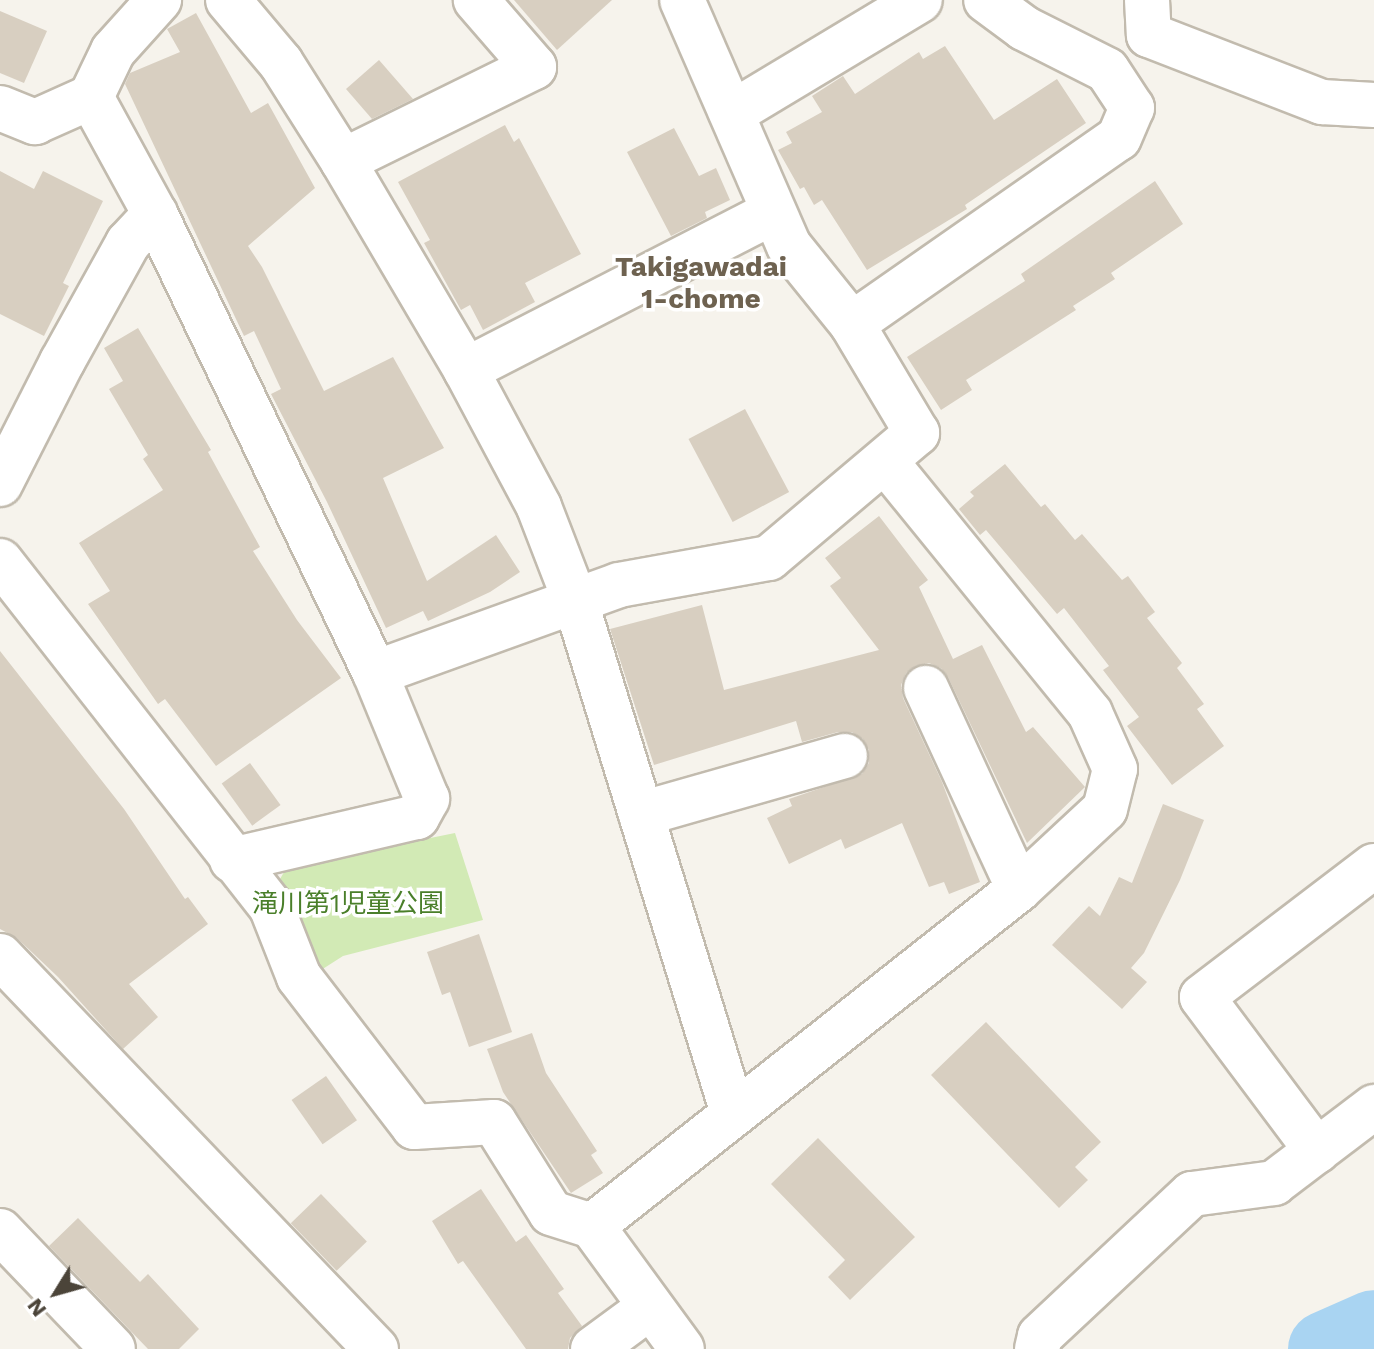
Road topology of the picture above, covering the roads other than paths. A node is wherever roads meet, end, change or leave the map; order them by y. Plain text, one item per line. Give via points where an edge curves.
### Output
1 (159, 0) edge
2 (228, 0) edge
3 (476, 0) edge
4 (682, 0) edge
5 (920, 0) edge
6 (986, 0) edge
7 (1147, 0) edge
8 (91, 97) junction
9 (1374, 105) edge
10 (0, 108) edge
11 (732, 113) junction
12 (343, 161) junction
13 (773, 212) junction
14 (155, 214) junction
15 (852, 324) junction
16 (466, 370) junction
17 (886, 462) junction
18 (0, 484) edge
19 (0, 561) edge
20 (576, 603) junction
21 (375, 673) junction
22 (926, 688) dead end
23 (845, 756) dead end
24 (641, 814) junction
25 (232, 860) junction
26 (1374, 866) edge
27 (1019, 889) junction
28 (0, 956) edge
29 (1374, 1107) edge
30 (733, 1113) junction
31 (1317, 1151) junction
32 (592, 1226) junction
33 (0, 1231) edge
34 (650, 1307) junction
35 (1039, 1342) edge
36 (113, 1349) edge
37 (376, 1349) edge
38 (593, 1349) edge
39 (682, 1349) edge

1 - 8 street via 113,51
2 - 12 street via 281,63
3 - 12 street via 534,67
4 - 11 street
5 - 11 street
6 - 15 street via 1024,28 1107,70 1132,108 1119,138
7 - 9 street via 1149,35 1322,102
8 - 10 street via 35,122
8 - 14 street
11 - 13 street
12 - 16 street
13 - 15 street via 789,246
13 - 16 street
14 - 18 street via 128,243
14 - 21 street
15 - 17 street via 917,433
16 - 20 street via 539,507
17 - 20 street via 769,558 619,585
17 - 27 street via 1090,713 1115,769 1105,809
19 - 25 street
20 - 21 street
20 - 24 street
21 - 25 street via 427,799 417,817
22 - 27 street
23 - 24 street
24 - 30 street
25 - 32 street via 271,906 299,977 414,1127 494,1122 551,1213
26 - 31 street via 1202,997
27 - 30 street
28 - 37 street
29 - 31 street
30 - 32 street
31 - 35 street via 1274,1183 1192,1194
32 - 34 street
33 - 36 street
34 - 38 street
34 - 39 street

